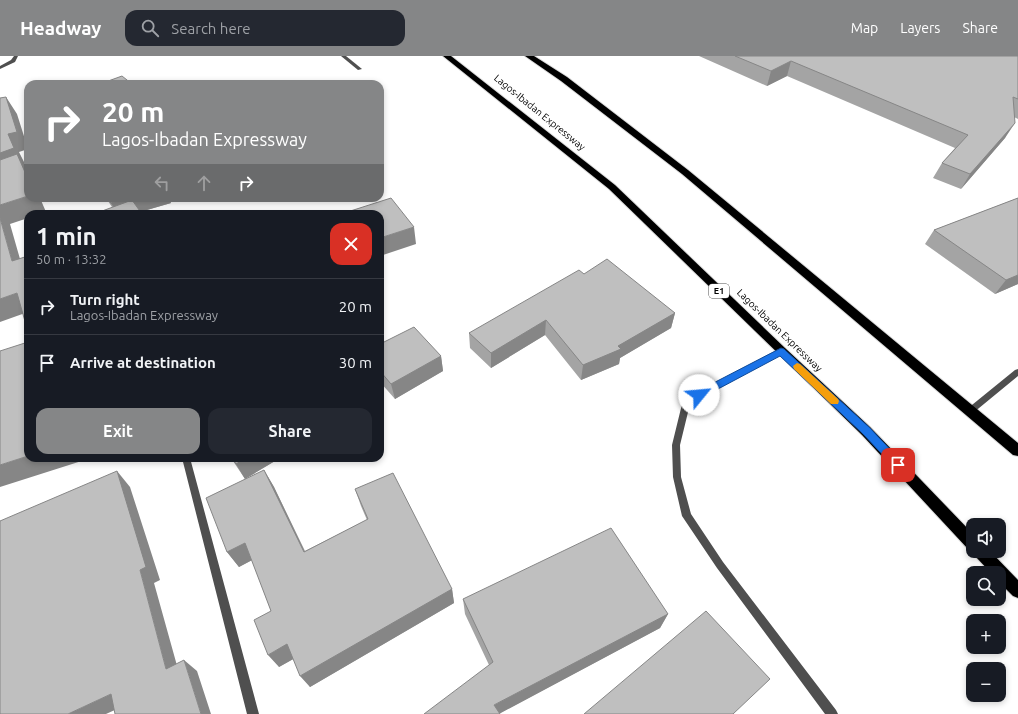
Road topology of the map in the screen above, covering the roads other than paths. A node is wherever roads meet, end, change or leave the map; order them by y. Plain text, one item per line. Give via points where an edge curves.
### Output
1 (16, 56) edge
2 (344, 56) edge
3 (447, 56) edge
4 (529, 56) edge
5 (0, 68) edge
6 (360, 69) dead end
7 (781, 351) junction
8 (1018, 372) edge
9 (970, 411) junction
10 (1018, 451) edge
11 (187, 462) edge
12 (966, 537) edge
13 (986, 558) edge
14 (1018, 592) edge
15 (253, 714) edge
16 (832, 714) edge

1 - 5 street via 13,61
2 - 6 street
3 - 7 highway, Lagos-Ibadan Expressway / E1 via 612,187
4 - 9 highway via 564,79 685,172
7 - 12 highway, Lagos-Ibadan Expressway / E1 via 866,431
7 - 16 street via 686,402 676,445 677,477 686,516
8 - 9 street
9 - 10 highway
11 - 15 street
13 - 14 highway

